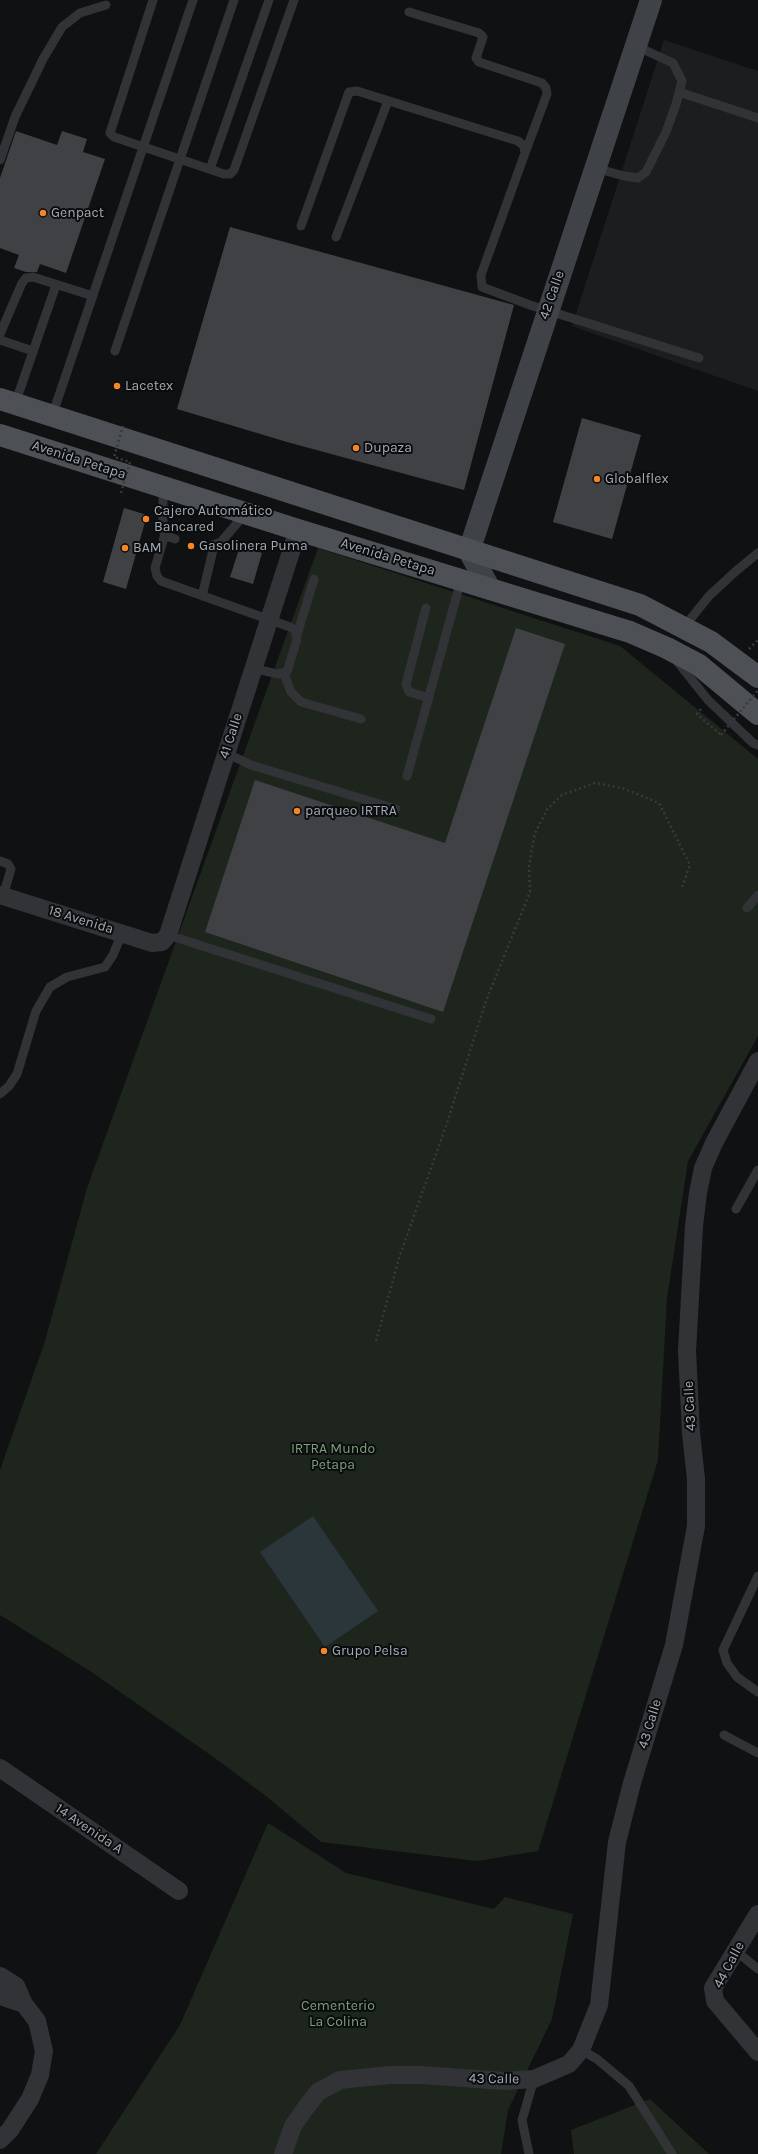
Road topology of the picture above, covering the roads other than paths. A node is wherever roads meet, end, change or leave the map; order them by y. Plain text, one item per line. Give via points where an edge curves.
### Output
1 (153, 0) edge
2 (193, 0) edge
3 (234, 0) edge
4 (268, 0) edge
5 (294, 0) edge
6 (652, 0) edge
7 (106, 5) dead end
8 (409, 12) dead end
9 (636, 46) junction
10 (679, 92) junction
11 (388, 101) junction
12 (758, 118) edge
13 (145, 147) junction
14 (525, 153) junction
15 (180, 159) junction
16 (0, 160) edge
17 (595, 168) junction
18 (210, 169) junction
19 (302, 226) dead end
20 (336, 237) dead end
21 (56, 285) junction
22 (93, 296) junction
23 (547, 310) junction
24 (0, 334) edge
25 (0, 340) edge
26 (33, 351) junction
27 (115, 352) dead end
28 (699, 358) dead end
29 (8, 401) edge
30 (52, 416) junction
31 (0, 435) edge
32 (163, 487) junction
33 (246, 513) junction
34 (298, 530) junction
35 (165, 534) junction
36 (175, 539) dead end
37 (469, 551) junction
38 (758, 553) edge
39 (314, 579) dead end
40 (461, 580) junction
41 (490, 588) junction
42 (202, 596) junction
43 (426, 608) dead end
44 (268, 620) junction
45 (684, 627) junction
46 (297, 635) junction
47 (667, 648) junction
48 (253, 668) junction
49 (284, 674) junction
50 (758, 677) edge
51 (429, 698) junction
52 (758, 714) edge
53 (361, 719) dead end
54 (758, 745) edge
55 (226, 753) junction
56 (407, 776) dead end
57 (396, 809) dead end
58 (0, 861) edge
59 (1, 895) edge
60 (758, 895) edge
61 (747, 908) dead end
62 (122, 933) junction
63 (165, 938) junction
64 (431, 1019) dead end
65 (758, 1061) edge
66 (0, 1094) edge
67 (758, 1170) edge
68 (736, 1210) dead end
69 (758, 1576) edge
70 (758, 1692) edge
71 (724, 1735) dead end
72 (758, 1753) edge
73 (0, 1768) edge
74 (179, 1891) dead end
75 (758, 1914) edge
76 (736, 1951) junction
77 (758, 1969) edge
78 (0, 1976) edge
79 (0, 1996) edge
80 (24, 2004) junction
81 (581, 2050) junction
82 (758, 2052) edge
83 (534, 2079) junction
84 (0, 2140) edge
85 (283, 2154) edge
86 (529, 2154) edge
87 (672, 2154) edge

1 - 13 lane via 110,129 114,137
2 - 13 lane
3 - 15 lane
4 - 18 lane
5 - 18 lane via 234,170 230,174 224,174
6 - 9 street, 42 Calle
7 - 16 lane via 80,13 62,26 15,116
8 - 14 lane via 479,33 483,37 476,58 479,62 542,83 546,88 546,94
9 - 10 lane via 673,63 682,81
9 - 17 street, 42 Calle
10 - 12 lane
10 - 17 lane via 666,132 646,172 638,178
11 - 14 lane via 518,141 524,146
11 - 19 lane via 357,91 349,92
11 - 20 lane
13 - 15 lane
13 - 22 lane
14 - 23 lane via 480,284 486,289
15 - 18 lane
15 - 27 lane
17 - 23 street, 42 Calle
21 - 22 lane
21 - 24 lane via 33,277 26,278
21 - 26 lane
22 - 30 lane
23 - 28 lane
23 - 37 street, 42 Calle
25 - 26 lane
26 - 29 lane
29 - 30 main road
30 - 37 main road
31 - 32 main road, Avenida Petapa
32 - 33 main road, Avenida Petapa
32 - 35 lane
33 - 34 main road, Avenida Petapa
33 - 42 lane via 231,532 211,546
34 - 40 main road, Avenida Petapa
34 - 44 street, 41 Calle
35 - 36 lane
35 - 42 lane via 155,568 157,576 161,581
37 - 41 street
37 - 45 main road via 640,605
38 - 45 lane via 709,596
39 - 46 lane
40 - 41 main road, Avenida Petapa
40 - 51 lane
41 - 47 main road, Avenida Petapa via 630,632
42 - 44 lane
43 - 51 lane via 406,684 410,692
44 - 46 lane via 290,627
44 - 48 street, 41 Calle
45 - 50 main road via 711,642
46 - 49 lane via 289,667
47 - 52 main road, Avenida Petapa via 699,665
47 - 54 lane via 708,700
48 - 49 lane
48 - 55 street, 41 Calle
49 - 53 lane via 291,692 301,702
51 - 56 lane
55 - 57 lane via 251,765
55 - 63 street, 41 Calle
58 - 59 lane via 8,864 11,869
59 - 62 street, 18 Avenida
60 - 61 lane
62 - 63 street, 18 Avenida via 152,943
62 - 66 lane via 105,968 68,977 50,987 36,1011 16,1074 9,1086
63 - 64 lane
65 - 81 street, 43 Calle via 714,1143 703,1168 698,1193 687,1351 696,1479 696,1526 674,1644 617,1842 599,2005
67 - 68 lane
69 - 70 lane via 723,1650 727,1663 737,1677
71 - 72 lane
73 - 74 street, 14 Avenida A
75 - 76 street, 44 Calle
76 - 77 lane
76 - 82 street, 44 Calle via 713,1988 715,2001
78 - 80 street via 16,1986
79 - 80 street
80 - 84 street via 36,2021 42,2037 44,2051 40,2075 30,2099 10,2130
81 - 83 street, 43 Calle via 569,2064
81 - 87 lane via 598,2059 629,2086
83 - 85 street, 43 Calle via 504,2081 390,2075 340,2080 318,2092 313,2098 293,2126
83 - 86 lane via 522,2120

